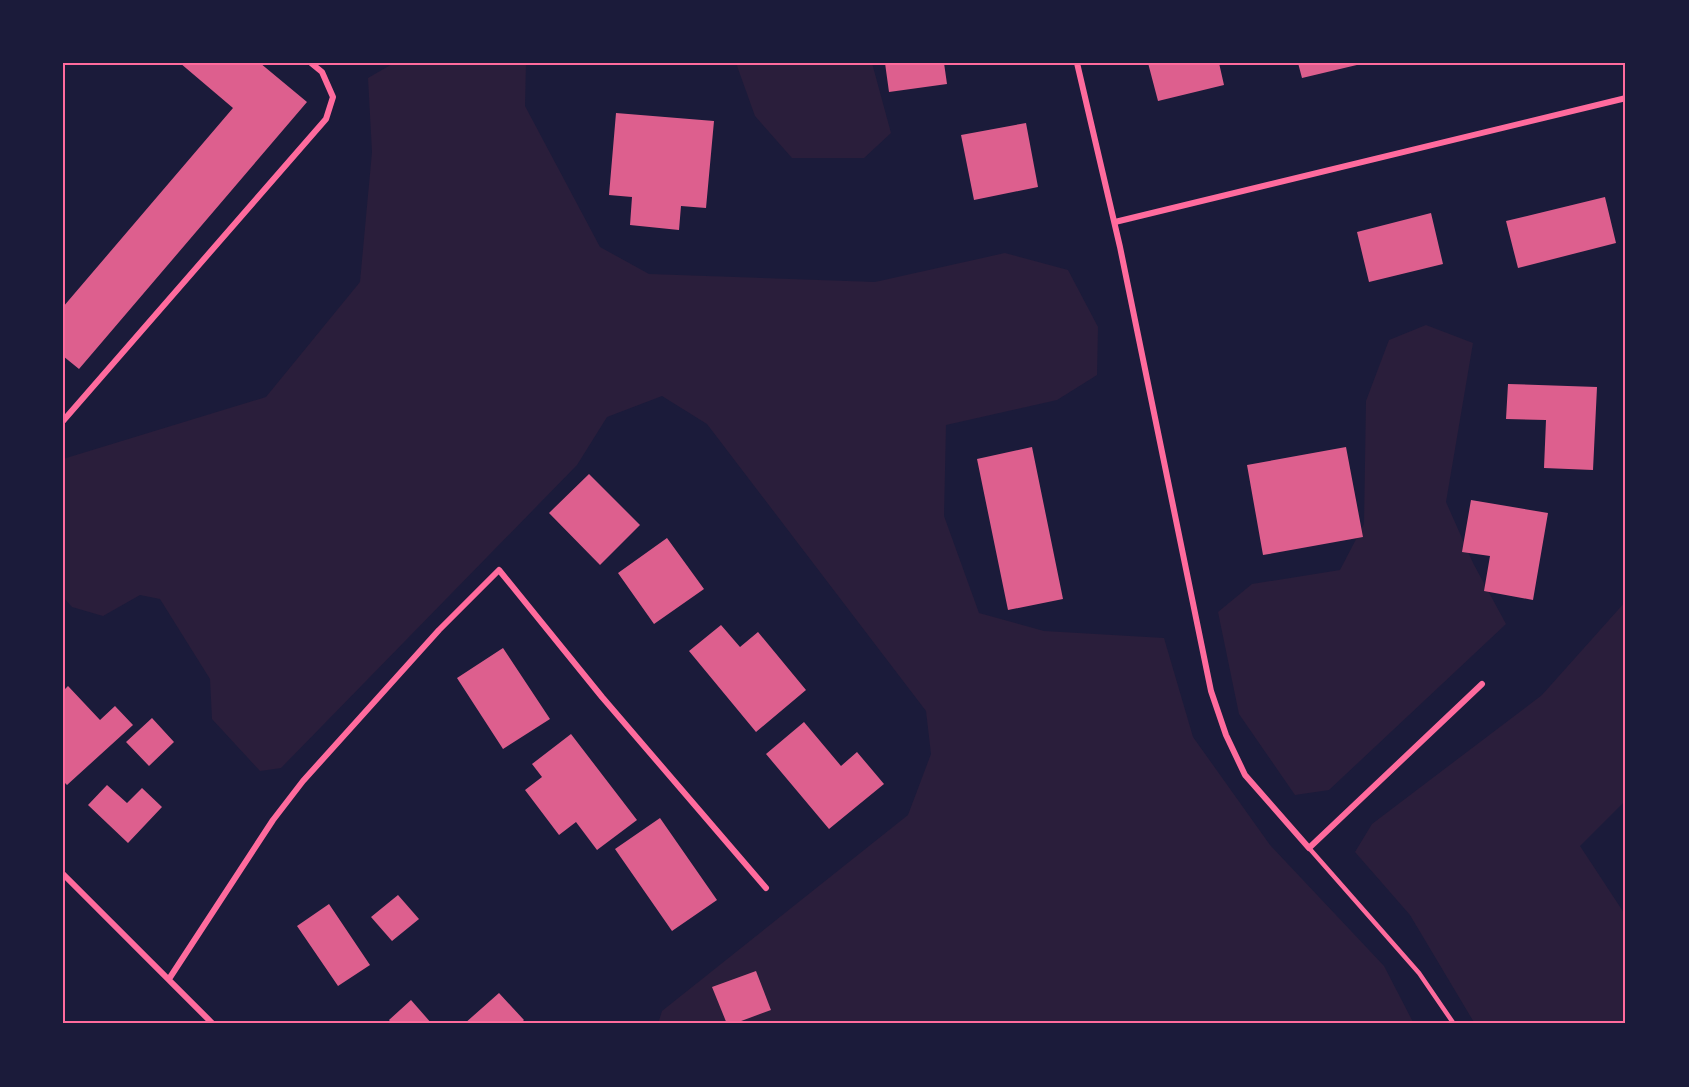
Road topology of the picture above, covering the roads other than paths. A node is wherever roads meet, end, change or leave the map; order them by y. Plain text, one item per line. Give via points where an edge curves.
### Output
1 (311, 63) edge
2 (1077, 63) edge
3 (1626, 98) edge
4 (1115, 222) junction
5 (63, 421) edge
6 (1482, 684) dead end
7 (1309, 848) junction
8 (63, 874) edge
9 (765, 888) dead end
10 (169, 979) junction
11 (213, 1024) edge
12 (1454, 1024) edge

1 - 5 street via 322,72 333,97 326,119
2 - 4 street
3 - 4 street
4 - 7 street via 1211,691 1245,775
6 - 7 street
7 - 12 lane via 1419,973
8 - 10 street
9 - 10 street via 499,570 439,630 303,781
10 - 11 street

